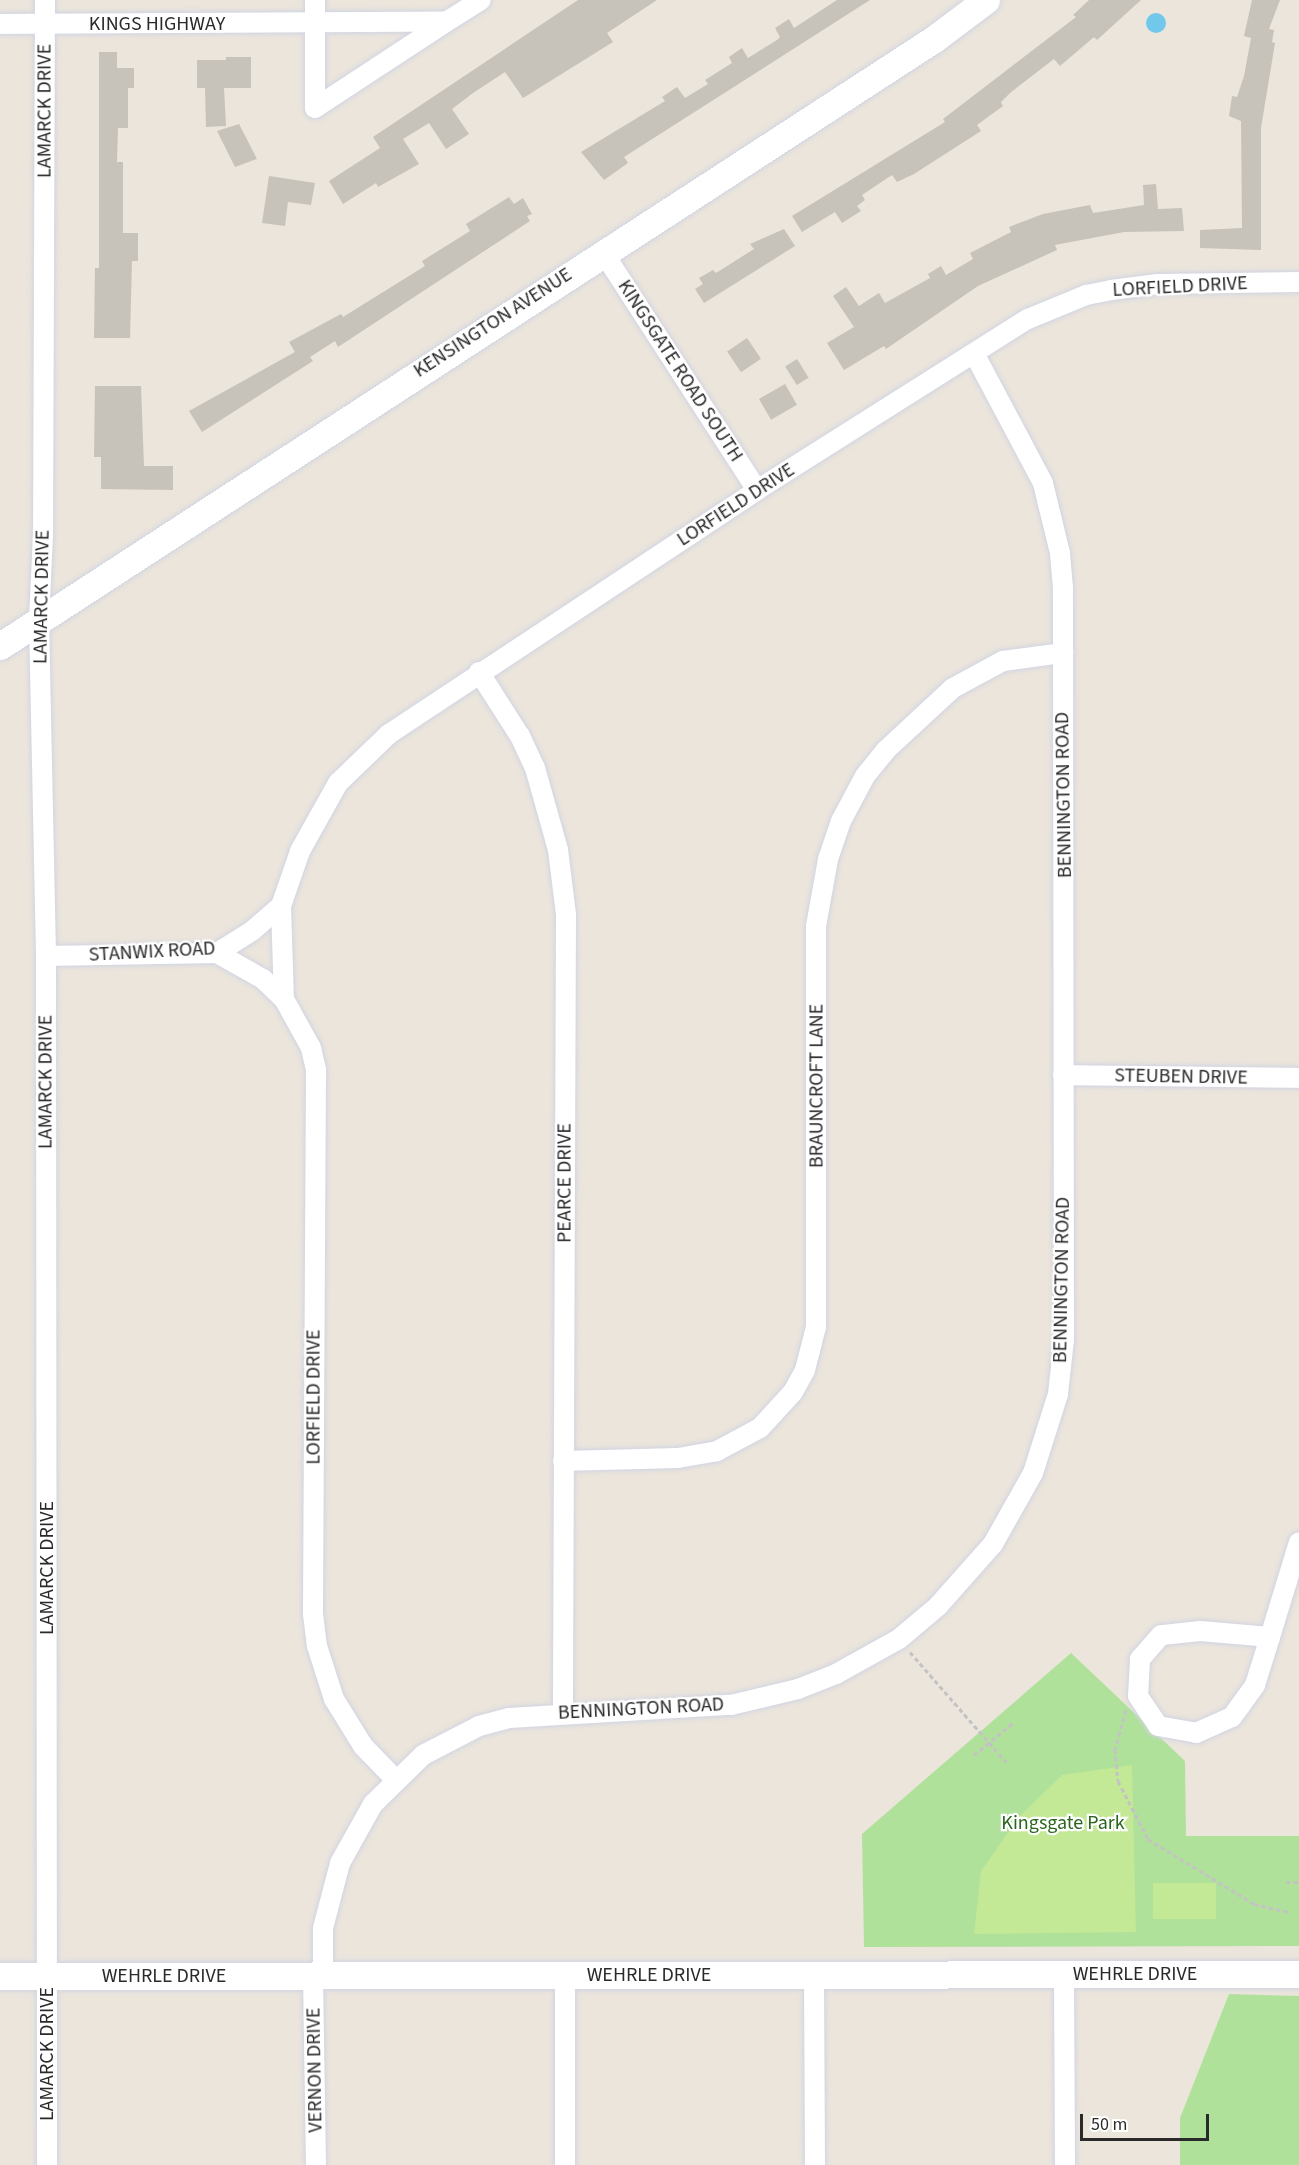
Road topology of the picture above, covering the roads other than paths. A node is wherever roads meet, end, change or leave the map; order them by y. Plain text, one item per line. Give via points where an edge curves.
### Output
1 (45, 0) edge
2 (315, 0) edge
3 (481, 0) edge
4 (986, 0) edge
5 (446, 22) junction
6 (0, 24) edge
7 (45, 24) junction
8 (315, 24) junction
9 (603, 252) junction
10 (1299, 282) edge
11 (974, 353) junction
12 (757, 490) junction
13 (39, 621) junction
14 (0, 646) edge
15 (1063, 653) junction
16 (478, 672) junction
17 (281, 906) junction
18 (217, 952) junction
19 (46, 956) junction
20 (284, 999) junction
21 (1063, 1075) junction
22 (1299, 1078) edge
23 (563, 1461) junction
24 (1299, 1542) edge
25 (1270, 1637) junction
26 (563, 1713) junction
27 (395, 1779) junction
28 (814, 1974) junction
29 (1299, 1974) edge
30 (318, 1975) junction
31 (565, 1975) junction
32 (1064, 1975) junction
33 (0, 1976) edge
34 (48, 1976) junction
35 (47, 2165) edge
36 (316, 2165) edge
37 (565, 2165) edge
38 (815, 2165) edge
39 (1065, 2165) edge

1 - 7 street, LAMARCK DRIVE
2 - 8 street
3 - 5 street
4 - 9 street, KENSINGTON AVENUE via 934,39
5 - 8 street, KINGS HIGHWAY
5 - 8 street via 315,108
6 - 7 street, KINGS HIGHWAY
7 - 8 street, KINGS HIGHWAY
7 - 13 street, LAMARCK DRIVE via 43,535
9 - 12 street, KINGSGATE ROAD SOUTH
9 - 13 street, KENSINGTON AVENUE
10 - 11 street, LORFIELD DRIVE via 1158,284 1111,290 1056,306
11 - 12 street, LORFIELD DRIVE
11 - 15 street, BENNINGTON ROAD via 1043,483 1053,513 1063,588
12 - 16 street, LORFIELD DRIVE
13 - 14 street, KENSINGTON AVENUE
13 - 19 street, LAMARCK DRIVE
15 - 21 street, BENNINGTON ROAD
15 - 23 street, BRAUNCROFT LANE via 1003,662 953,688 886,750 865,777 841,821 828,859 816,926 816,1327 805,1370 794,1392 760,1428 717,1451 678,1458
16 - 17 street, LORFIELD DRIVE via 388,734 338,783 300,851
16 - 23 street, PEARCE DRIVE via 520,736 535,768 558,850 566,914
17 - 18 street, STANWIX ROAD via 252,931
17 - 20 street, LORFIELD DRIVE
18 - 19 street, STANWIX ROAD
18 - 20 street, LORFIELD DRIVE via 263,979
19 - 34 street, LAMARCK DRIVE
20 - 27 street, LORFIELD DRIVE via 303,1027 316,1069 313,1614 317,1646 325,1677 349,1727
21 - 22 street, STEUBEN DRIVE
21 - 26 street, BENNINGTON ROAD via 1064,1340 1047,1434 1019,1500 993,1544 938,1606 899,1639 836,1674 771,1697 704,1708
23 - 26 street, PEARCE DRIVE
24 - 25 street
25 - 25 street via 1255,1686 1232,1717 1196,1733 1158,1726 1138,1696 1140,1659 1161,1635 1200,1630
26 - 27 street, BENNINGTON ROAD via 509,1718 479,1726 423,1755
27 - 30 street, BENNINGTON ROAD via 373,1804 340,1863 323,1928
28 - 31 street, WEHRLE DRIVE
28 - 32 street, WEHRLE DRIVE
28 - 38 street
29 - 32 street, WEHRLE DRIVE
30 - 31 street, WEHRLE DRIVE
30 - 34 street, WEHRLE DRIVE
30 - 36 street, VERNON DRIVE
31 - 37 street
32 - 39 street
33 - 34 street, WEHRLE DRIVE
34 - 35 street, LAMARCK DRIVE

